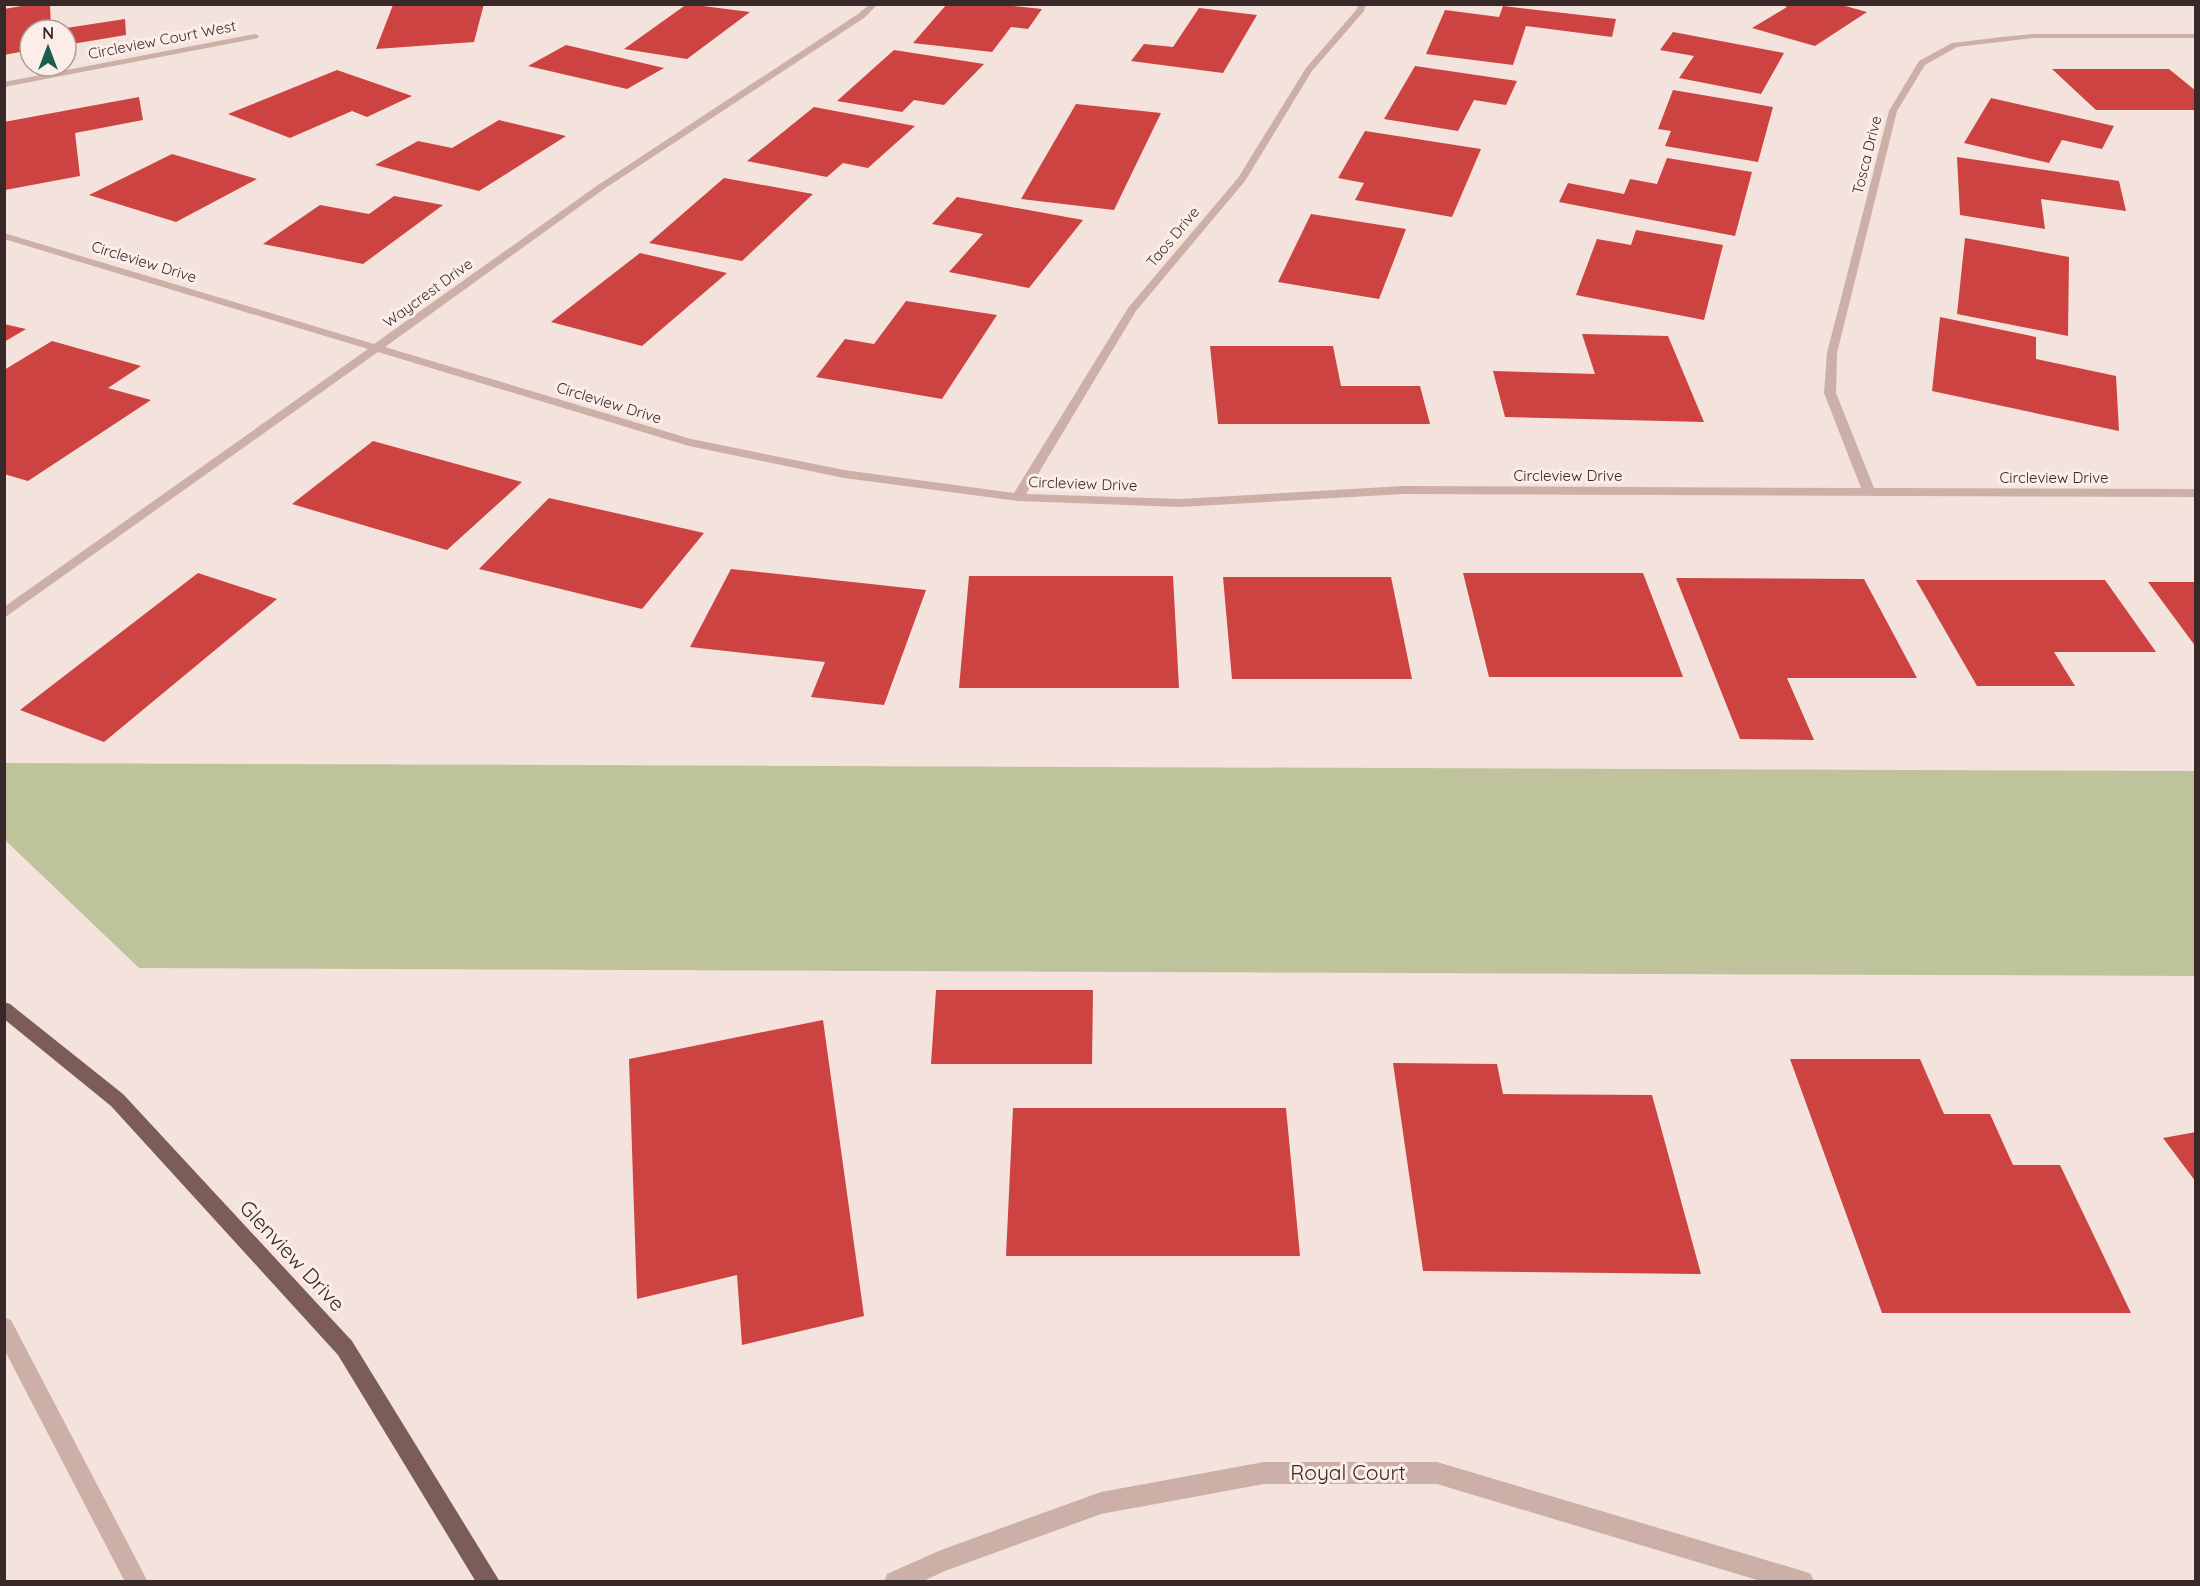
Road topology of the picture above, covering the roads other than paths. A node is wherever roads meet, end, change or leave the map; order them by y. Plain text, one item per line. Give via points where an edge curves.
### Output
1 (875, 4) edge
2 (1362, 4) edge
3 (255, 36) dead end
4 (2196, 36) edge
5 (4, 86) edge
6 (4, 236) edge
7 (376, 348) junction
8 (1869, 492) junction
9 (2196, 493) edge
10 (1018, 497) junction
11 (4, 614) edge
12 (4, 1010) edge
13 (4, 1327) edge
14 (137, 1581) edge
15 (489, 1581) edge
16 (895, 1581) edge
17 (1803, 1581) edge

1 - 7 street, Waycrest Drive via 601,187
2 - 10 street, Taos Drive via 1309,69 1242,179 1132,310
3 - 5 street, Circleview Court West
4 - 8 street, Tosca Drive via 2002,39 1955,45 1922,63 1893,111 1832,353 1830,393
6 - 7 street, Circleview Drive
7 - 10 street, Circleview Drive via 690,442 844,474
7 - 11 street, Waycrest Drive
8 - 9 street, Circleview Drive
8 - 10 street, Circleview Drive via 1403,490 1180,503
12 - 15 main road, Glenview Drive via 117,1100 345,1348
13 - 14 street
16 - 17 street, Royal Court via 941,1560 1101,1503 1264,1473 1437,1473

